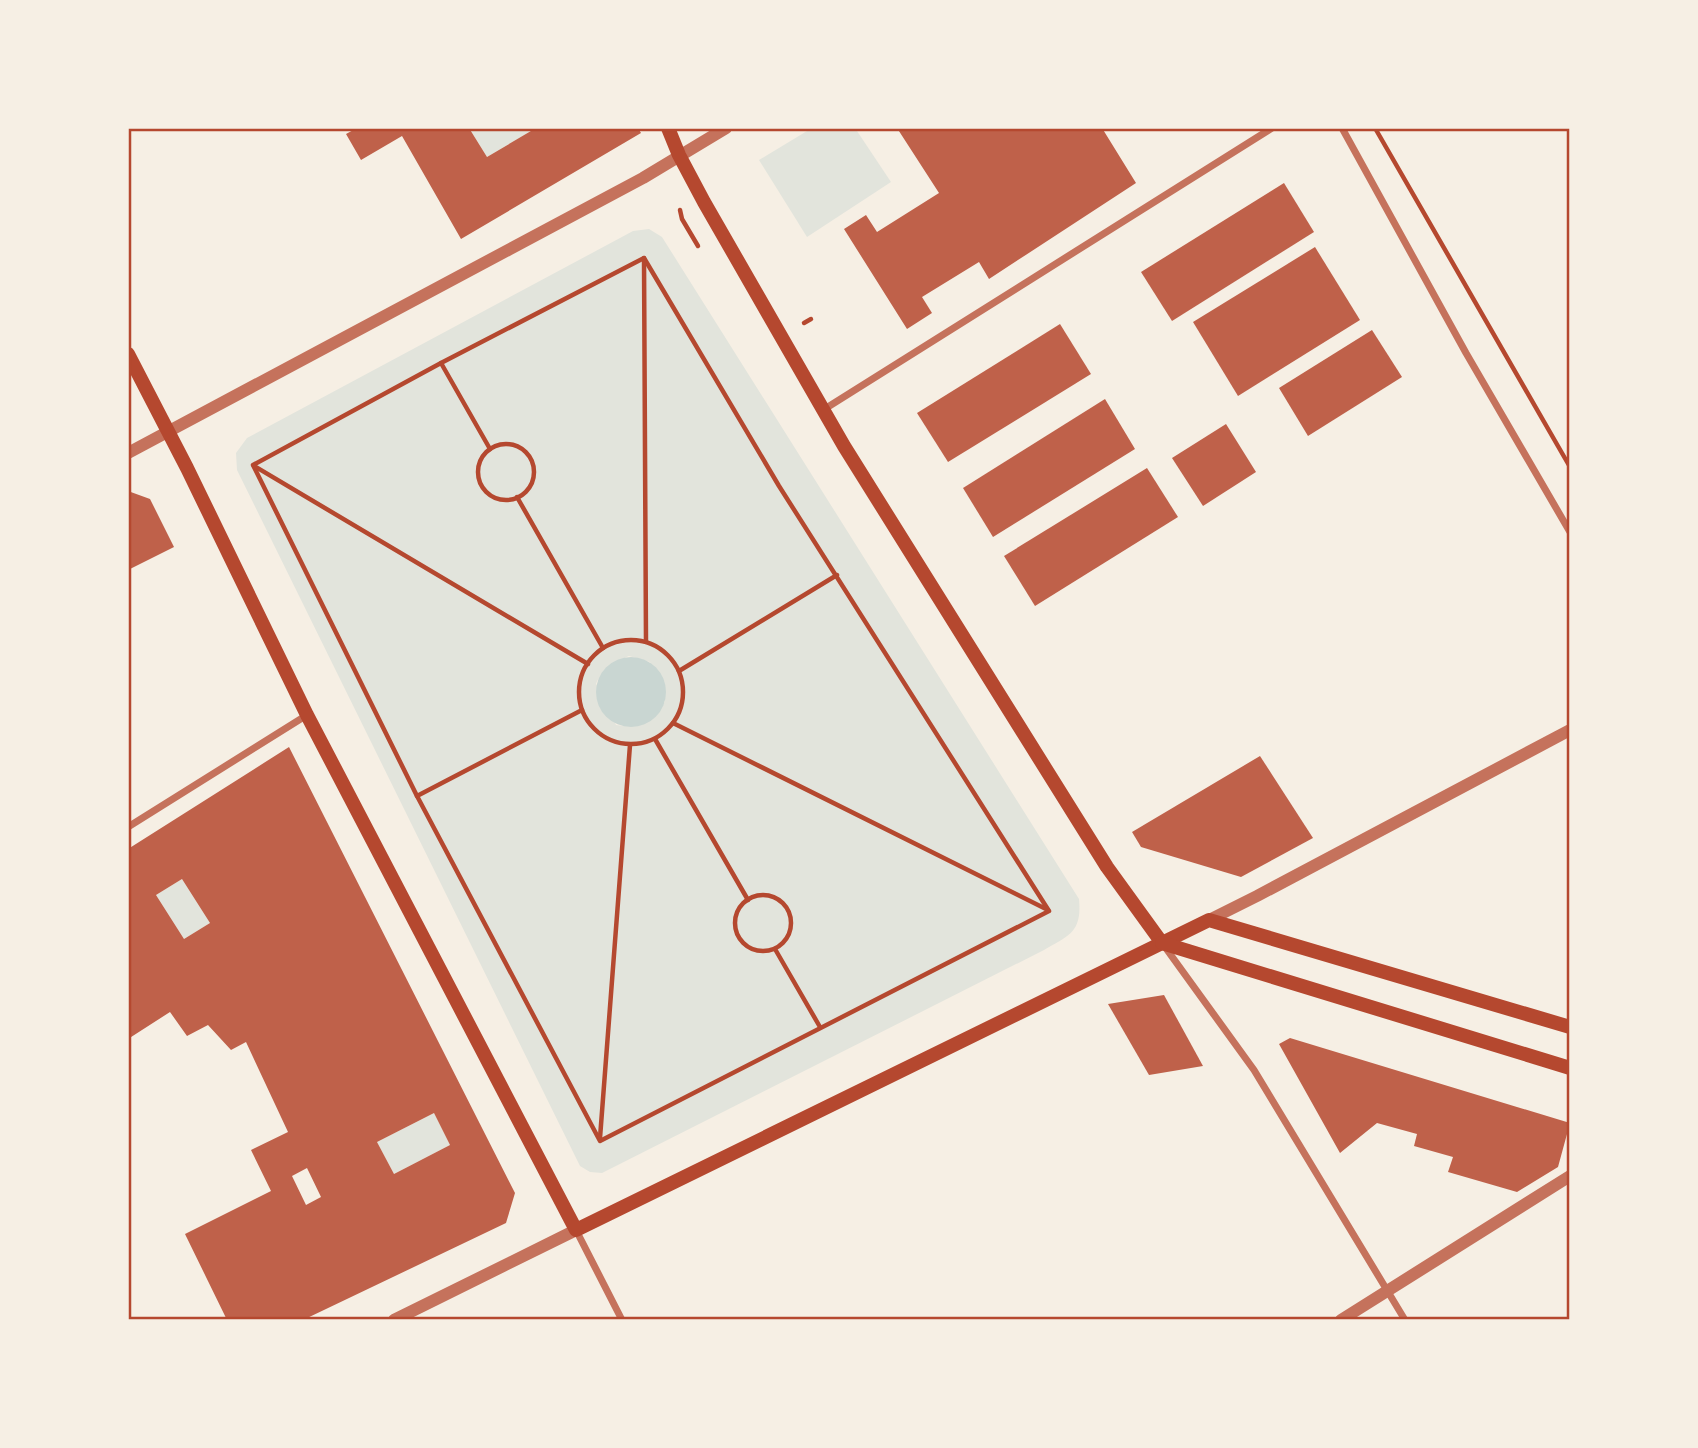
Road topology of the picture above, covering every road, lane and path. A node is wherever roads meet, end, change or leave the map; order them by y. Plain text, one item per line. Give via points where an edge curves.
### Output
1 (668, 128) edge
2 (726, 128) edge
3 (1272, 128) edge
4 (1342, 128) edge
5 (1375, 128) edge
6 (679, 155) junction
7 (644, 258) junction
8 (811, 319) dead end
9 (804, 323) dead end
10 (128, 354) edge
11 (441, 363) junction
12 (823, 410) junction
13 (169, 432) junction
14 (490, 449) junction
15 (128, 453) edge
16 (253, 465) junction
17 (1570, 467) edge
18 (517, 497) junction
19 (1570, 532) edge
20 (837, 575) junction
21 (646, 642) junction
22 (603, 648) junction
23 (588, 664) junction
24 (679, 671) junction
25 (582, 710) junction
26 (307, 715) junction
27 (673, 723) junction
28 (1570, 730) edge
29 (655, 739) junction
30 (630, 745) junction
31 (417, 796) junction
32 (128, 827) edge
33 (748, 900) junction
34 (1048, 911) junction
35 (1209, 920) junction
36 (1163, 943) junction
37 (775, 948) junction
38 (821, 1027) junction
39 (1570, 1027) edge
40 (1570, 1068) edge
41 (600, 1141) junction
42 (1570, 1175) edge
43 (576, 1230) junction
44 (1387, 1293) junction
45 (394, 1320) edge
46 (622, 1320) edge
47 (1341, 1320) edge
48 (1405, 1320) edge

1 - 6 main road
2 - 6 street
3 - 12 street
4 - 19 street
5 - 17 path
6 - 12 main road
6 - 13 street
7 - 11 path
7 - 20 path
7 - 21 path
8 - 9 path
10 - 13 main road
11 - 14 path
11 - 16 path
12 - 36 main road via 1107,867
13 - 15 street
13 - 26 main road
14 - 18 path via 479,467 481,485 503,500
14 - 18 path via 513,445 528,455 532,481
16 - 23 path
16 - 31 path
18 - 22 path
20 - 24 path
20 - 34 path
21 - 22 path via 622,640
21 - 24 path via 660,648
22 - 23 path
23 - 25 path via 580,686
24 - 27 path via 683,698
25 - 30 path via 601,735
25 - 31 path
26 - 32 street
26 - 43 main road
27 - 29 path
27 - 34 path
28 - 35 street
29 - 30 path
29 - 33 path
30 - 41 path
31 - 41 path
33 - 37 path via 736,918 739,936 752,949
33 - 37 path via 770,896 786,906 789,932
34 - 38 path
35 - 36 main road
35 - 39 main road
36 - 40 main road
36 - 43 main road
36 - 44 street via 1254,1070
37 - 38 path
38 - 41 path
42 - 44 street
43 - 45 street
43 - 46 street
44 - 47 street
44 - 48 street

